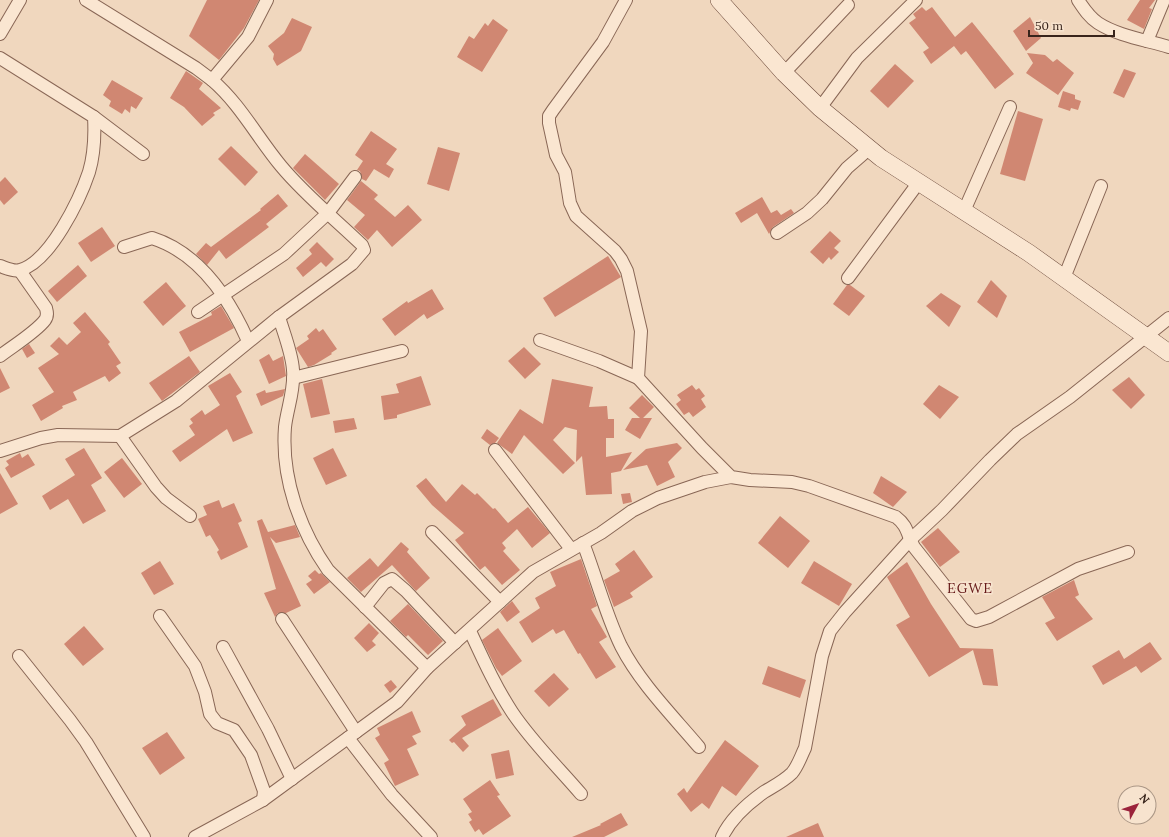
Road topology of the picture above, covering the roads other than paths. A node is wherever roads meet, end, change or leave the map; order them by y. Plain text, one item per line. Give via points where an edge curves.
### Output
1 (20, 0) edge
2 (86, 0) edge
3 (267, 0) edge
4 (626, 0) edge
5 (719, 0) edge
6 (916, 0) edge
7 (1078, 0) edge
8 (1164, 0) edge
9 (848, 5) dead end
10 (0, 34) edge
11 (1147, 41) junction
12 (1169, 47) edge
13 (0, 58) edge
14 (784, 73) junction
15 (212, 80) junction
16 (1010, 107) dead end
17 (820, 108) junction
18 (94, 117) junction
19 (870, 148) junction
20 (143, 154) dead end
21 (355, 177) dead end
22 (919, 182) junction
23 (1101, 186) dead end
24 (964, 211) junction
25 (328, 213) junction
26 (777, 233) dead end
27 (124, 247) dead end
28 (0, 266) edge
29 (20, 271) junction
30 (848, 278) dead end
31 (1064, 278) junction
32 (223, 296) junction
33 (198, 312) dead end
34 (279, 317) junction
35 (1169, 318) edge
36 (1147, 337) junction
37 (540, 340) dead end
38 (248, 341) junction
39 (402, 351) dead end
40 (1169, 353) edge
41 (0, 356) edge
42 (293, 378) junction
43 (638, 378) junction
44 (120, 436) junction
45 (1, 448) edge
46 (495, 450) dead end
47 (731, 477) junction
48 (190, 516) dead end
49 (432, 532) dead end
50 (910, 540) junction
51 (583, 543) junction
52 (571, 549) junction
53 (1128, 552) dead end
54 (500, 602) junction
55 (365, 607) junction
56 (160, 616) dead end
57 (282, 619) dead end
58 (470, 631) junction
59 (455, 643) junction
60 (224, 647) dead end
61 (19, 656) dead end
62 (427, 668) junction
63 (352, 735) junction
64 (699, 747) dead end
65 (292, 780) junction
66 (581, 794) dead end
67 (263, 800) junction
68 (212, 832) edge
69 (144, 837) edge
70 (195, 837) edge
71 (431, 837) edge
72 (722, 837) edge

1 - 10 street
2 - 15 street
3 - 15 street via 248,37
4 - 43 street via 603,42 549,116 549,123 556,155 565,172 572,209 576,216 615,251 626,271 641,331
5 - 14 street
6 - 17 street via 857,58
7 - 11 street via 1088,15 1099,24
8 - 11 street
9 - 14 street
11 - 12 street
13 - 18 street
14 - 17 street
15 - 25 street via 236,103 281,165
16 - 24 street
17 - 19 street
18 - 20 street
18 - 29 street via 89,171 77,201 62,230 44,252
19 - 22 street
19 - 26 street via 847,168 822,200
21 - 25 street
22 - 24 street
22 - 30 street
23 - 31 street
24 - 31 street
25 - 32 street via 284,254
25 - 34 street via 362,245 364,250 352,264
27 - 32 street via 152,238 162,241 193,261 212,280
28 - 29 street
29 - 41 street via 48,314 46,319
31 - 36 street
32 - 33 street
32 - 38 street
34 - 38 street
34 - 42 street via 294,370
35 - 36 street
36 - 40 street
36 - 50 street via 1070,397 1017,434
37 - 43 street
38 - 44 street via 176,401
39 - 42 street
42 - 55 street via 285,430 286,466 299,519 316,553 328,570
43 - 47 street
44 - 45 street via 58,435
44 - 48 street via 156,487
46 - 52 street
47 - 50 street via 792,482 884,511 906,525
47 - 51 street via 705,482 658,498 632,511
49 - 54 street
50 - 53 street via 971,619 976,621 989,617 1078,569
50 - 72 street via 830,630 800,761 782,781 751,801 736,816
51 - 52 street
51 - 64 street via 622,647 641,678
52 - 54 street via 533,572
54 - 58 street
55 - 59 street via 384,583 392,579
55 - 62 street
56 - 67 street via 195,666 210,714 217,723 234,730 251,755 264,791
57 - 63 street
58 - 59 street
58 - 66 street via 497,688 513,713
59 - 62 street
60 - 65 street
61 - 69 street via 86,742
62 - 63 street via 397,702
63 - 65 street
63 - 71 street via 392,795
65 - 67 street
67 - 68 street
68 - 70 street

